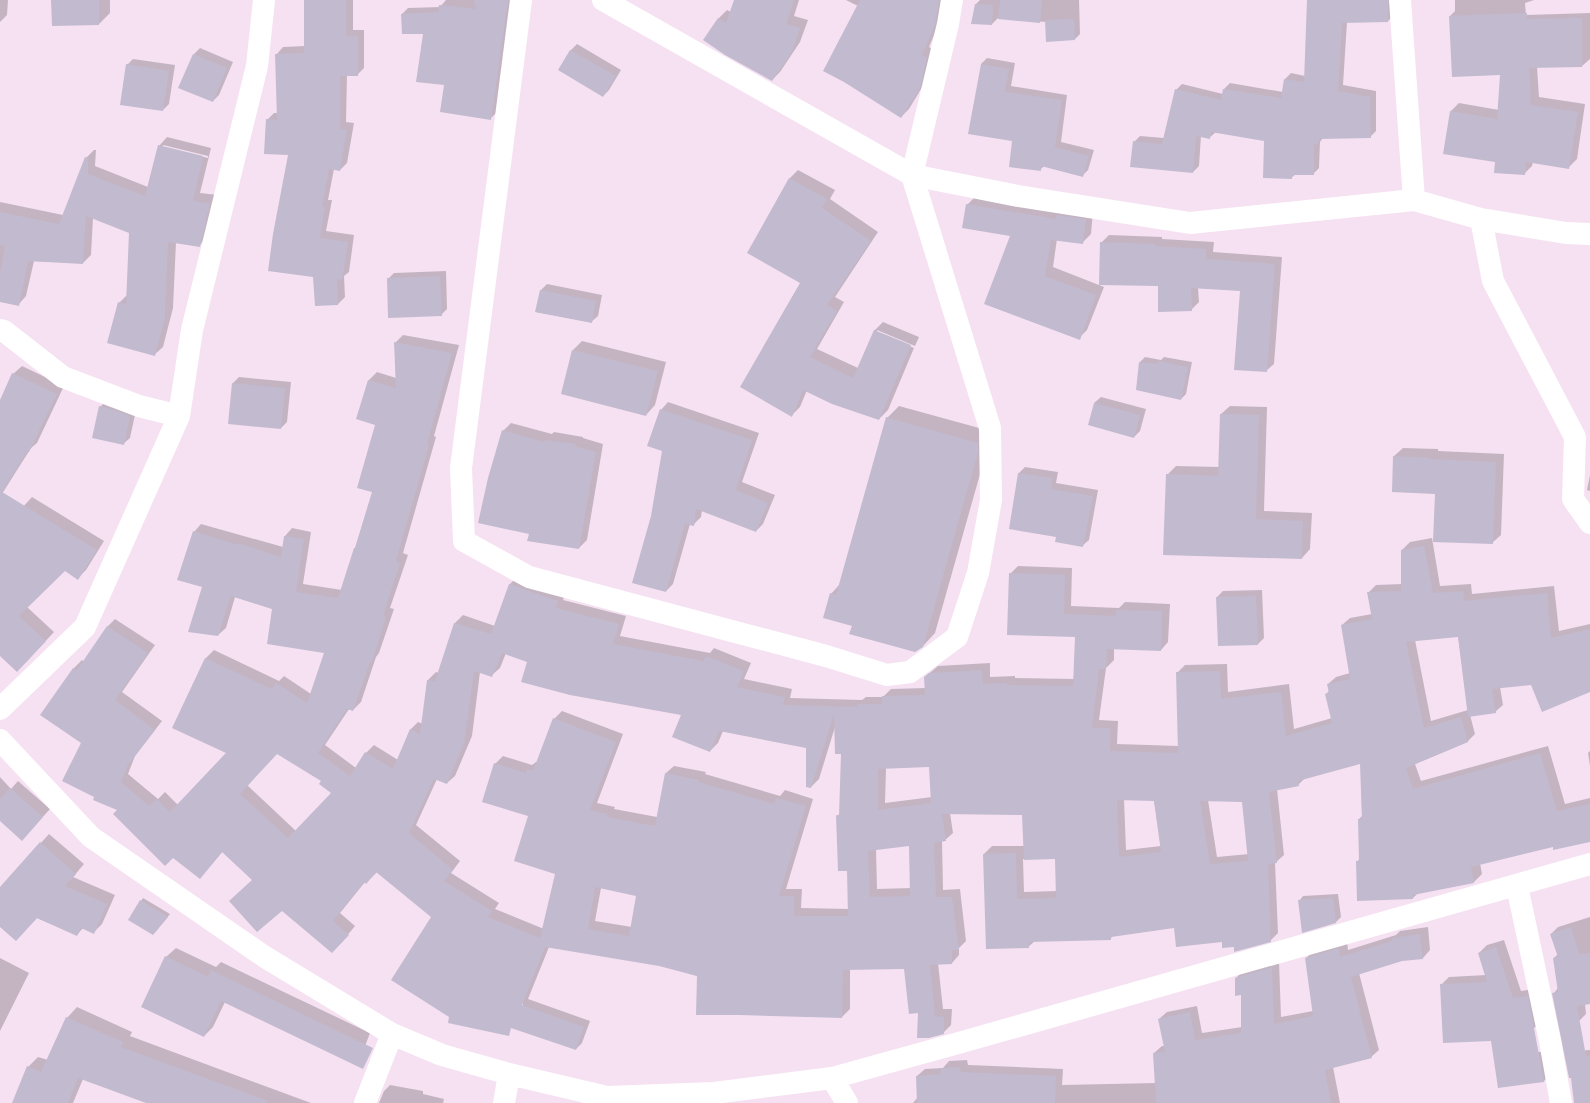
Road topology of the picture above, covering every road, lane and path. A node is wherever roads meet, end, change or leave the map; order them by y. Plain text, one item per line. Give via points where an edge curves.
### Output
1 (264, 0) edge
2 (521, 0) edge
3 (603, 0) edge
4 (952, 0) edge
5 (1400, 0) edge
6 (912, 175) junction
7 (1414, 200) junction
8 (1481, 218) junction
9 (1590, 234) edge
10 (0, 330) edge
11 (179, 416) junction
12 (1590, 523) edge
13 (0, 709) edge
14 (0, 740) edge
15 (1590, 864) edge
16 (1517, 886) junction
17 (392, 1034) junction
18 (509, 1074) junction
19 (832, 1078) junction
20 (366, 1103) edge
21 (504, 1103) edge
22 (847, 1103) edge
23 (1561, 1103) edge

1 - 11 street via 257,66 192,330
2 - 6 street via 461,468 464,541 529,578 826,656 887,675 910,672 957,637 978,572 991,500 990,428
3 - 6 street
4 - 6 street
5 - 7 street
6 - 7 street via 1018,196 1190,223
7 - 8 street
8 - 9 street via 1566,233
8 - 12 street via 1493,281 1576,438 1573,499
10 - 11 street via 63,377 139,406
11 - 13 street via 85,628
14 - 17 street via 91,837 265,957
15 - 16 street
16 - 19 street
16 - 23 street
17 - 18 street via 442,1055
17 - 20 street
18 - 19 street via 607,1097 714,1093
18 - 21 street
19 - 22 street

